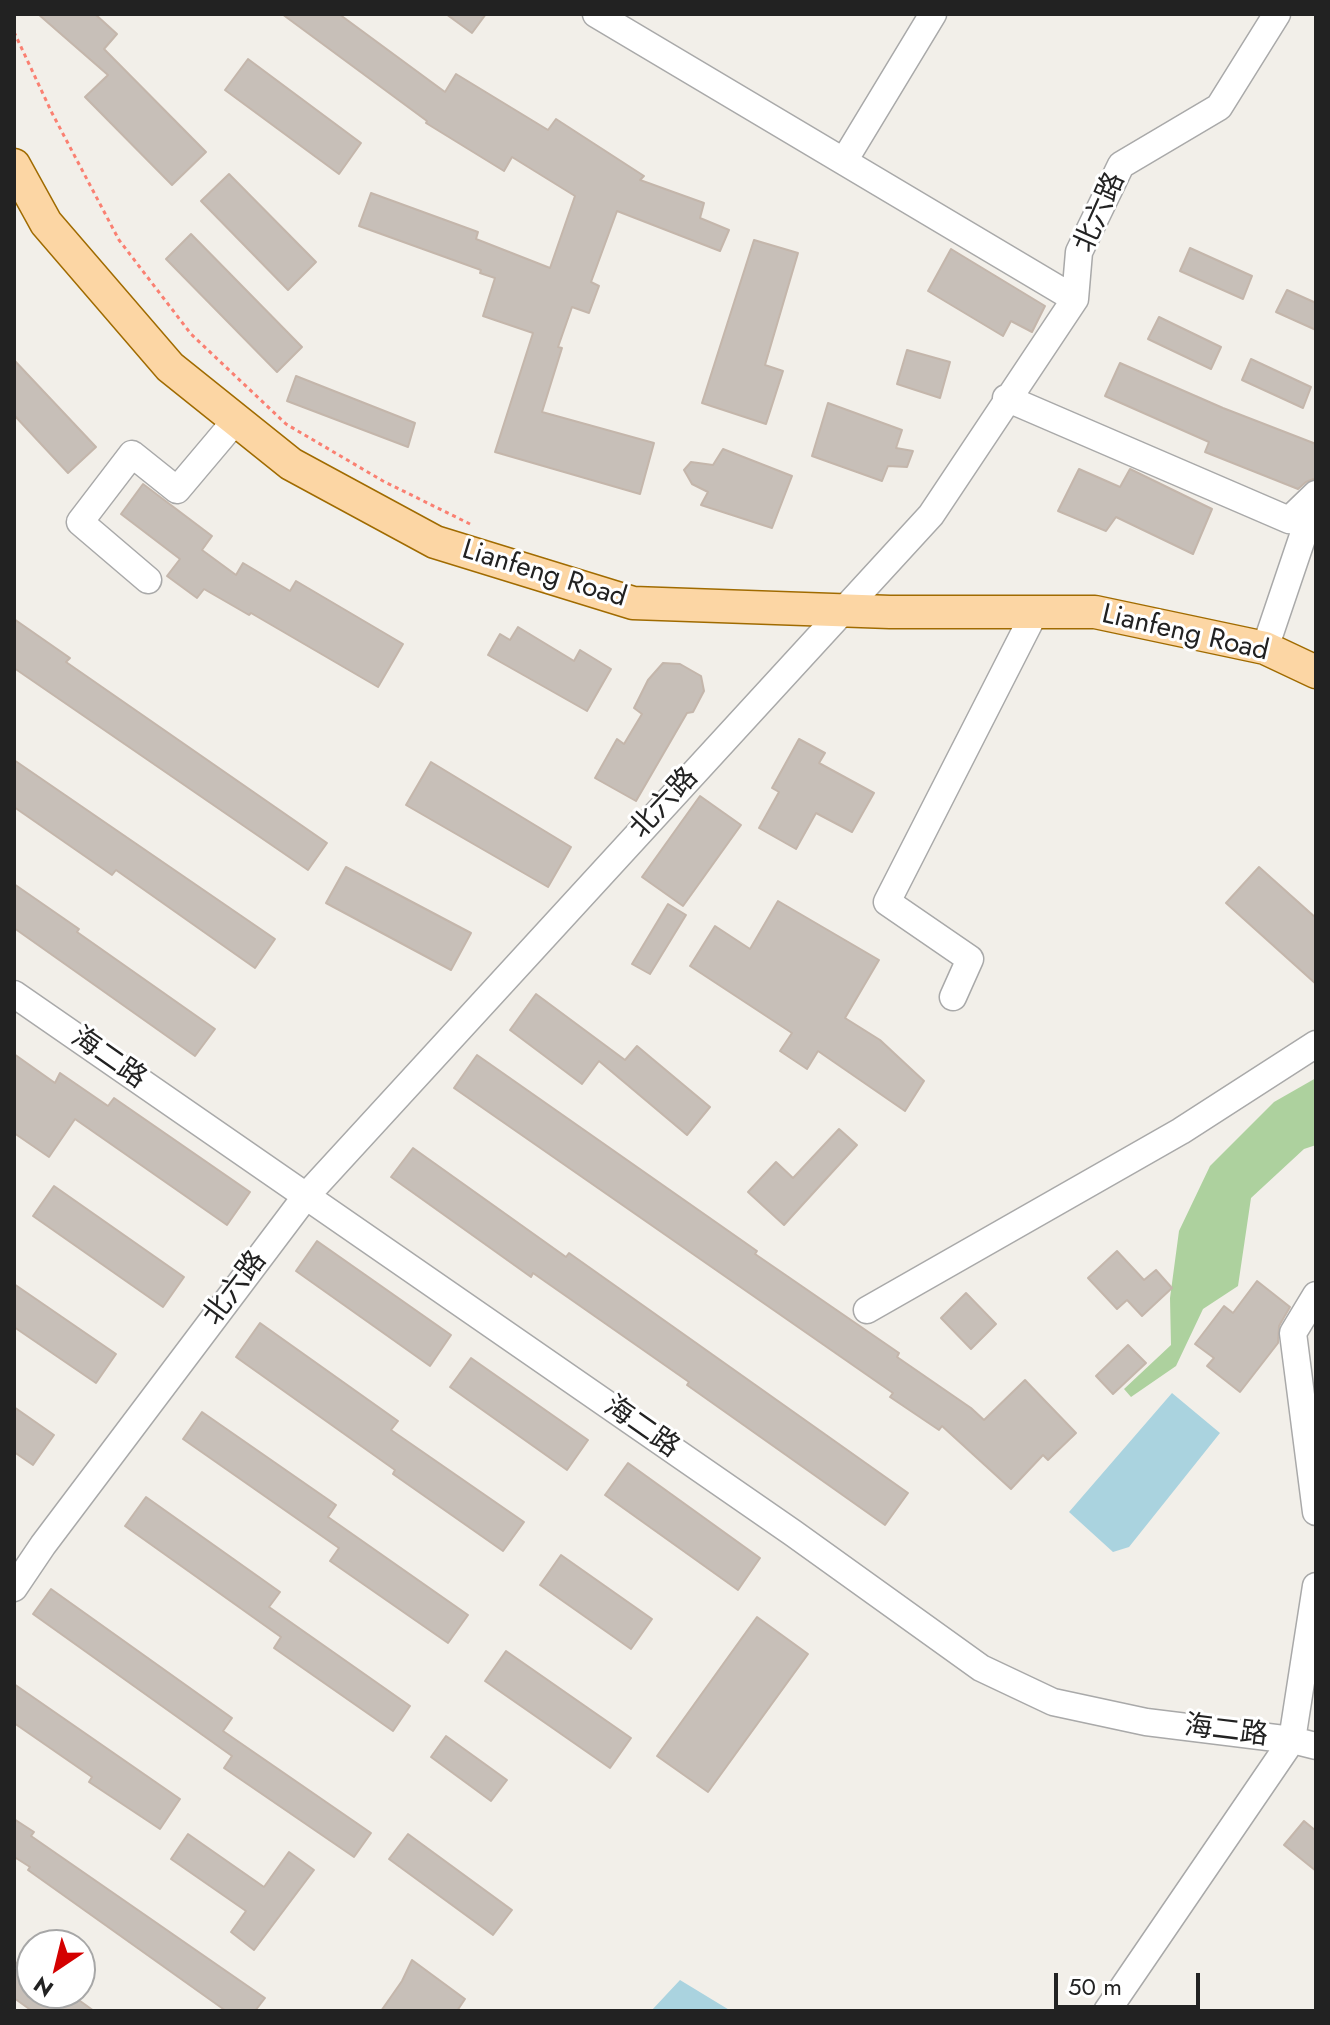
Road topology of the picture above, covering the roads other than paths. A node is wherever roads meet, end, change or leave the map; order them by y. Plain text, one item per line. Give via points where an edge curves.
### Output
1 (596, 14) edge
2 (933, 14) edge
3 (1277, 14) edge
4 (844, 161) junction
5 (14, 165) edge
6 (1075, 299) junction
7 (1006, 398) junction
8 (236, 420) junction
9 (1316, 494) edge
10 (1316, 518) edge
11 (148, 580) dead end
12 (843, 610) junction
13 (1035, 612) junction
14 (1265, 648) junction
15 (1316, 672) edge
16 (14, 994) edge
17 (953, 997) dead end
18 (1316, 1044) edge
19 (306, 1196) junction
20 (1316, 1295) edge
21 (867, 1310) dead end
22 (1316, 1512) edge
23 (1316, 1586) edge
24 (14, 1588) edge
25 (1304, 1743) edge
26 (1107, 2011) edge

1 - 4 street
2 - 4 street
3 - 6 street, 北六路 via 1219,107 1121,165 1079,252
4 - 6 street
5 - 8 main road, Lianfeng Road via 46,223 170,367
6 - 7 street, 北六路
7 - 9 street via 1289,520
7 - 12 street, 北六路 via 931,515
8 - 11 street via 177,490 132,454 80,522
8 - 12 main road, Lianfeng Road via 291,464 435,542 633,603
10 - 14 street via 1310,515
12 - 13 main road, Lianfeng Road
12 - 19 street, 北六路
13 - 14 main road, Lianfeng Road via 1095,612
13 - 17 street via 887,902 970,959
14 - 15 main road, Lianfeng Road
16 - 19 street, 海二路
18 - 21 street via 1181,1131
19 - 24 street, 北六路
19 - 25 street, 海二路 via 981,1668 1053,1702 1146,1722
20 - 22 street via 1293,1333
23 - 25 street
25 - 26 street

